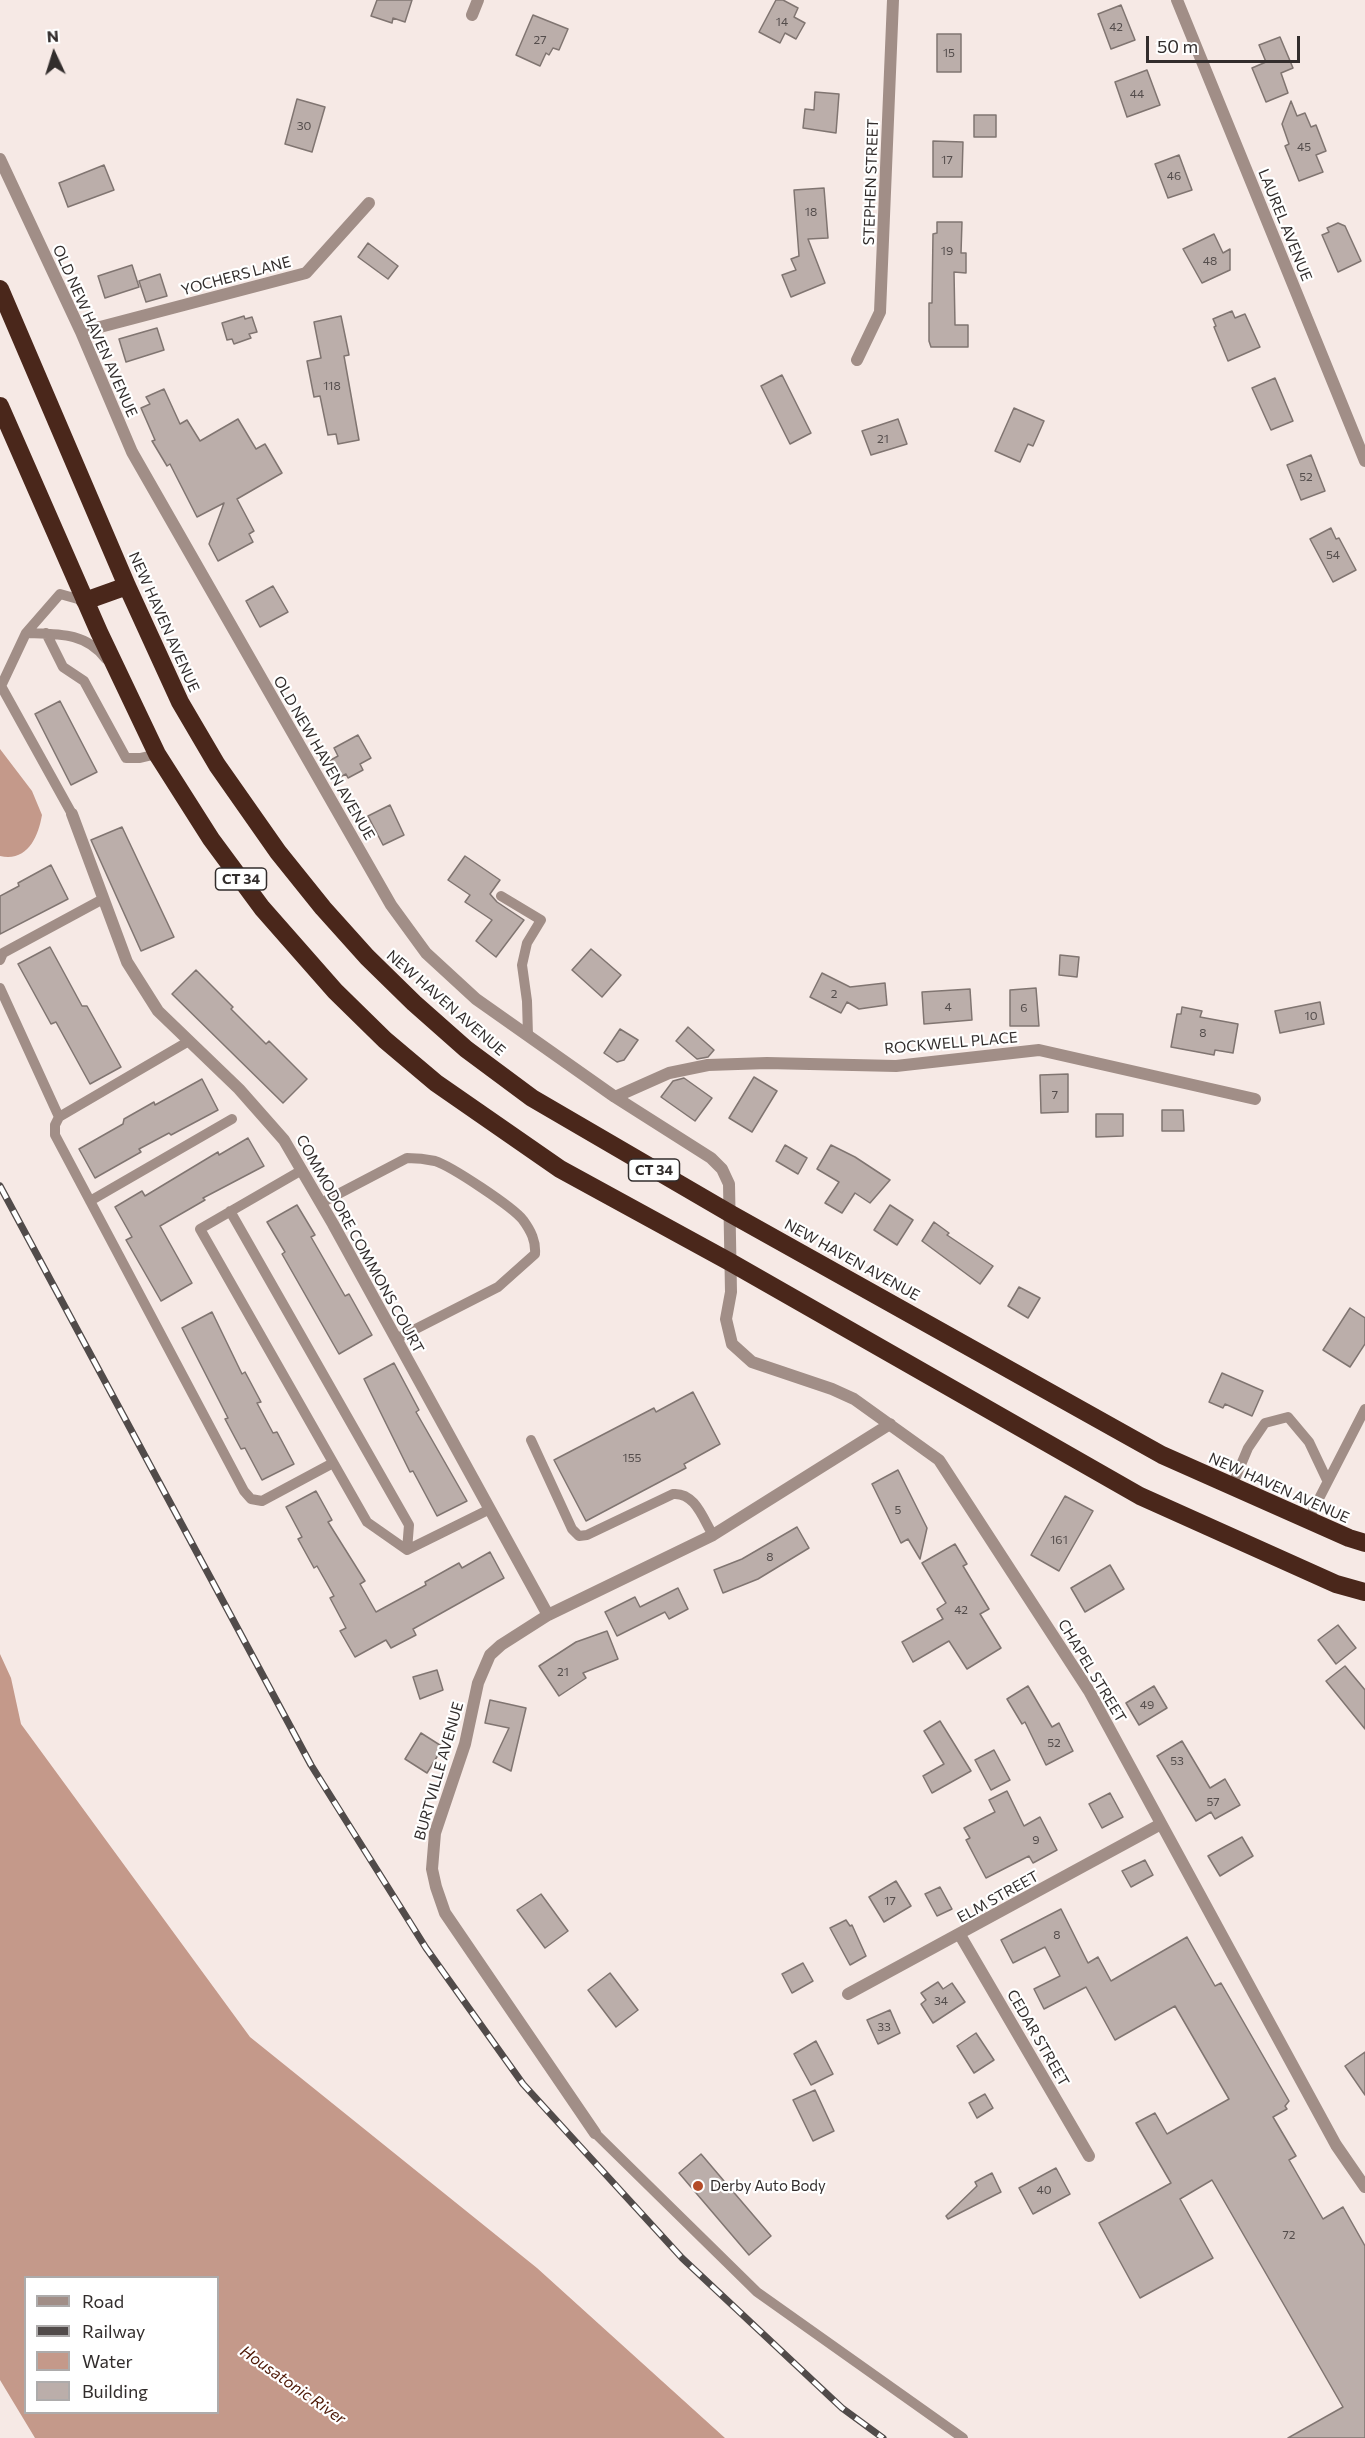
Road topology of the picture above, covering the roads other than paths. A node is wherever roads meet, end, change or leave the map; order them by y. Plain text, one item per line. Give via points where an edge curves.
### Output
1 (478, 0) edge
2 (892, 0) edge
3 (1177, 0) edge
4 (472, 15) dead end
5 (0, 159) edge
6 (369, 203) dead end
7 (0, 289) edge
8 (81, 332) junction
9 (857, 360) dead end
10 (0, 406) edge
11 (1365, 461) edge
12 (127, 586) junction
13 (85, 601) junction
14 (26, 633) junction
15 (46, 633) junction
16 (118, 673) junction
17 (0, 687) edge
18 (157, 754) junction
19 (72, 814) joint
20 (501, 896) dead end
21 (103, 899) junction
22 (0, 960) edge
23 (0, 988) edge
24 (528, 1036) junction
25 (189, 1041) junction
26 (615, 1097) junction
27 (1254, 1099) dead end
28 (59, 1117) junction
29 (232, 1119) dead end
30 (302, 1170) junction
31 (90, 1201) junction
32 (321, 1203) junction
33 (230, 1211) junction
34 (731, 1214) junction
35 (730, 1262) junction
36 (396, 1339) junction
37 (1365, 1409) edge
38 (890, 1424) junction
39 (531, 1440) dead end
40 (333, 1462) junction
41 (1328, 1479) junction
42 (1232, 1486) junction
43 (490, 1509) junction
44 (1308, 1520) junction
45 (713, 1535) junction
46 (1365, 1543) edge
47 (407, 1550) junction
48 (1365, 1592) edge
49 (548, 1615) junction
50 (1161, 1824) junction
51 (960, 1935) junction
52 (848, 1994) dead end
53 (595, 2133) joint
54 (1089, 2156) dead end
55 (1365, 2187) edge
56 (963, 2438) edge

1 - 4 street
2 - 9 street, STEPHEN STREET via 880,312
3 - 11 street, LAUREL AVENUE
5 - 8 street, OLD NEW HAVEN AVENUE
6 - 8 street, YOCHERS LANE via 306,273
7 - 12 highway, NEW HAVEN AVENUE / CT 34
8 - 24 street, OLD NEW HAVEN AVENUE via 132,452 391,905 426,953 476,999
10 - 13 highway, CT 34
12 - 13 highway
12 - 34 highway, NEW HAVEN AVENUE / CT 34 via 180,702 217,765 278,852 366,957 466,1049 532,1098
13 - 14 lane via 60,594
13 - 16 highway, CT 34
14 - 15 lane
14 - 17 lane
15 - 16 lane via 86,641
15 - 18 lane via 63,667 84,681 126,758
16 - 18 highway, CT 34
17 - 19 lane
18 - 35 highway, CT 34 via 262,908 335,991 385,1040 436,1083 560,1169
19 - 21 street, COMMODORE COMMONS COURT
20 - 24 lane via 541,920 527,943 522,965
21 - 22 lane via 3,953
21 - 25 street, COMMODORE COMMONS COURT via 127,962 158,1011
23 - 28 lane
24 - 26 street, OLD NEW HAVEN AVENUE
25 - 28 lane
25 - 30 street, COMMODORE COMMONS COURT via 284,1140
26 - 27 street, ROCKWELL PLACE via 669,1073 708,1065 896,1065 1039,1050
26 - 34 street, OLD NEW HAVEN AVENUE via 722,1169 729,1184
28 - 31 lane via 55,1135
29 - 31 lane
30 - 32 street, COMMODORE COMMONS COURT
30 - 33 lane
31 - 40 lane via 251,1499 262,1501
32 - 36 street, COMMODORE COMMONS COURT
32 - 36 lane via 407,1158 426,1160 462,1175 521,1218 536,1242 535,1254 498,1287
33 - 40 lane via 200,1229
33 - 47 lane via 409,1525
34 - 35 street, OLD NEW HAVEN AVENUE
34 - 42 highway, NEW HAVEN AVENUE / CT 34 via 1162,1455
35 - 38 street, CHAPEL STREET via 727,1330 741,1354 769,1369 854,1399
35 - 48 highway, CT 34 via 1140,1496 1336,1584
36 - 43 street, COMMODORE COMMONS COURT
37 - 41 lane
38 - 45 street, BURTVILLE AVENUE
38 - 50 street, CHAPEL STREET via 939,1460 1089,1692
39 - 45 lane via 572,1529 579,1536 679,1493 693,1501
40 - 47 lane via 367,1522
41 - 42 lane via 1309,1442 1288,1417 1264,1423
41 - 44 lane
42 - 44 highway, NEW HAVEN AVENUE / CT 34
43 - 47 lane
43 - 49 street, COMMODORE COMMONS COURT
44 - 46 highway, NEW HAVEN AVENUE / CT 34
45 - 49 street, BURTVILLE AVENUE
49 - 53 street, BURTVILLE AVENUE via 501,1645 483,1668 465,1744 435,1833 432,1869 445,1912
50 - 51 street, ELM STREET
50 - 55 street, CHAPEL STREET via 1336,2145
51 - 52 street, ELM STREET
51 - 54 street, CEDAR STREET
53 - 56 lane via 757,2292

